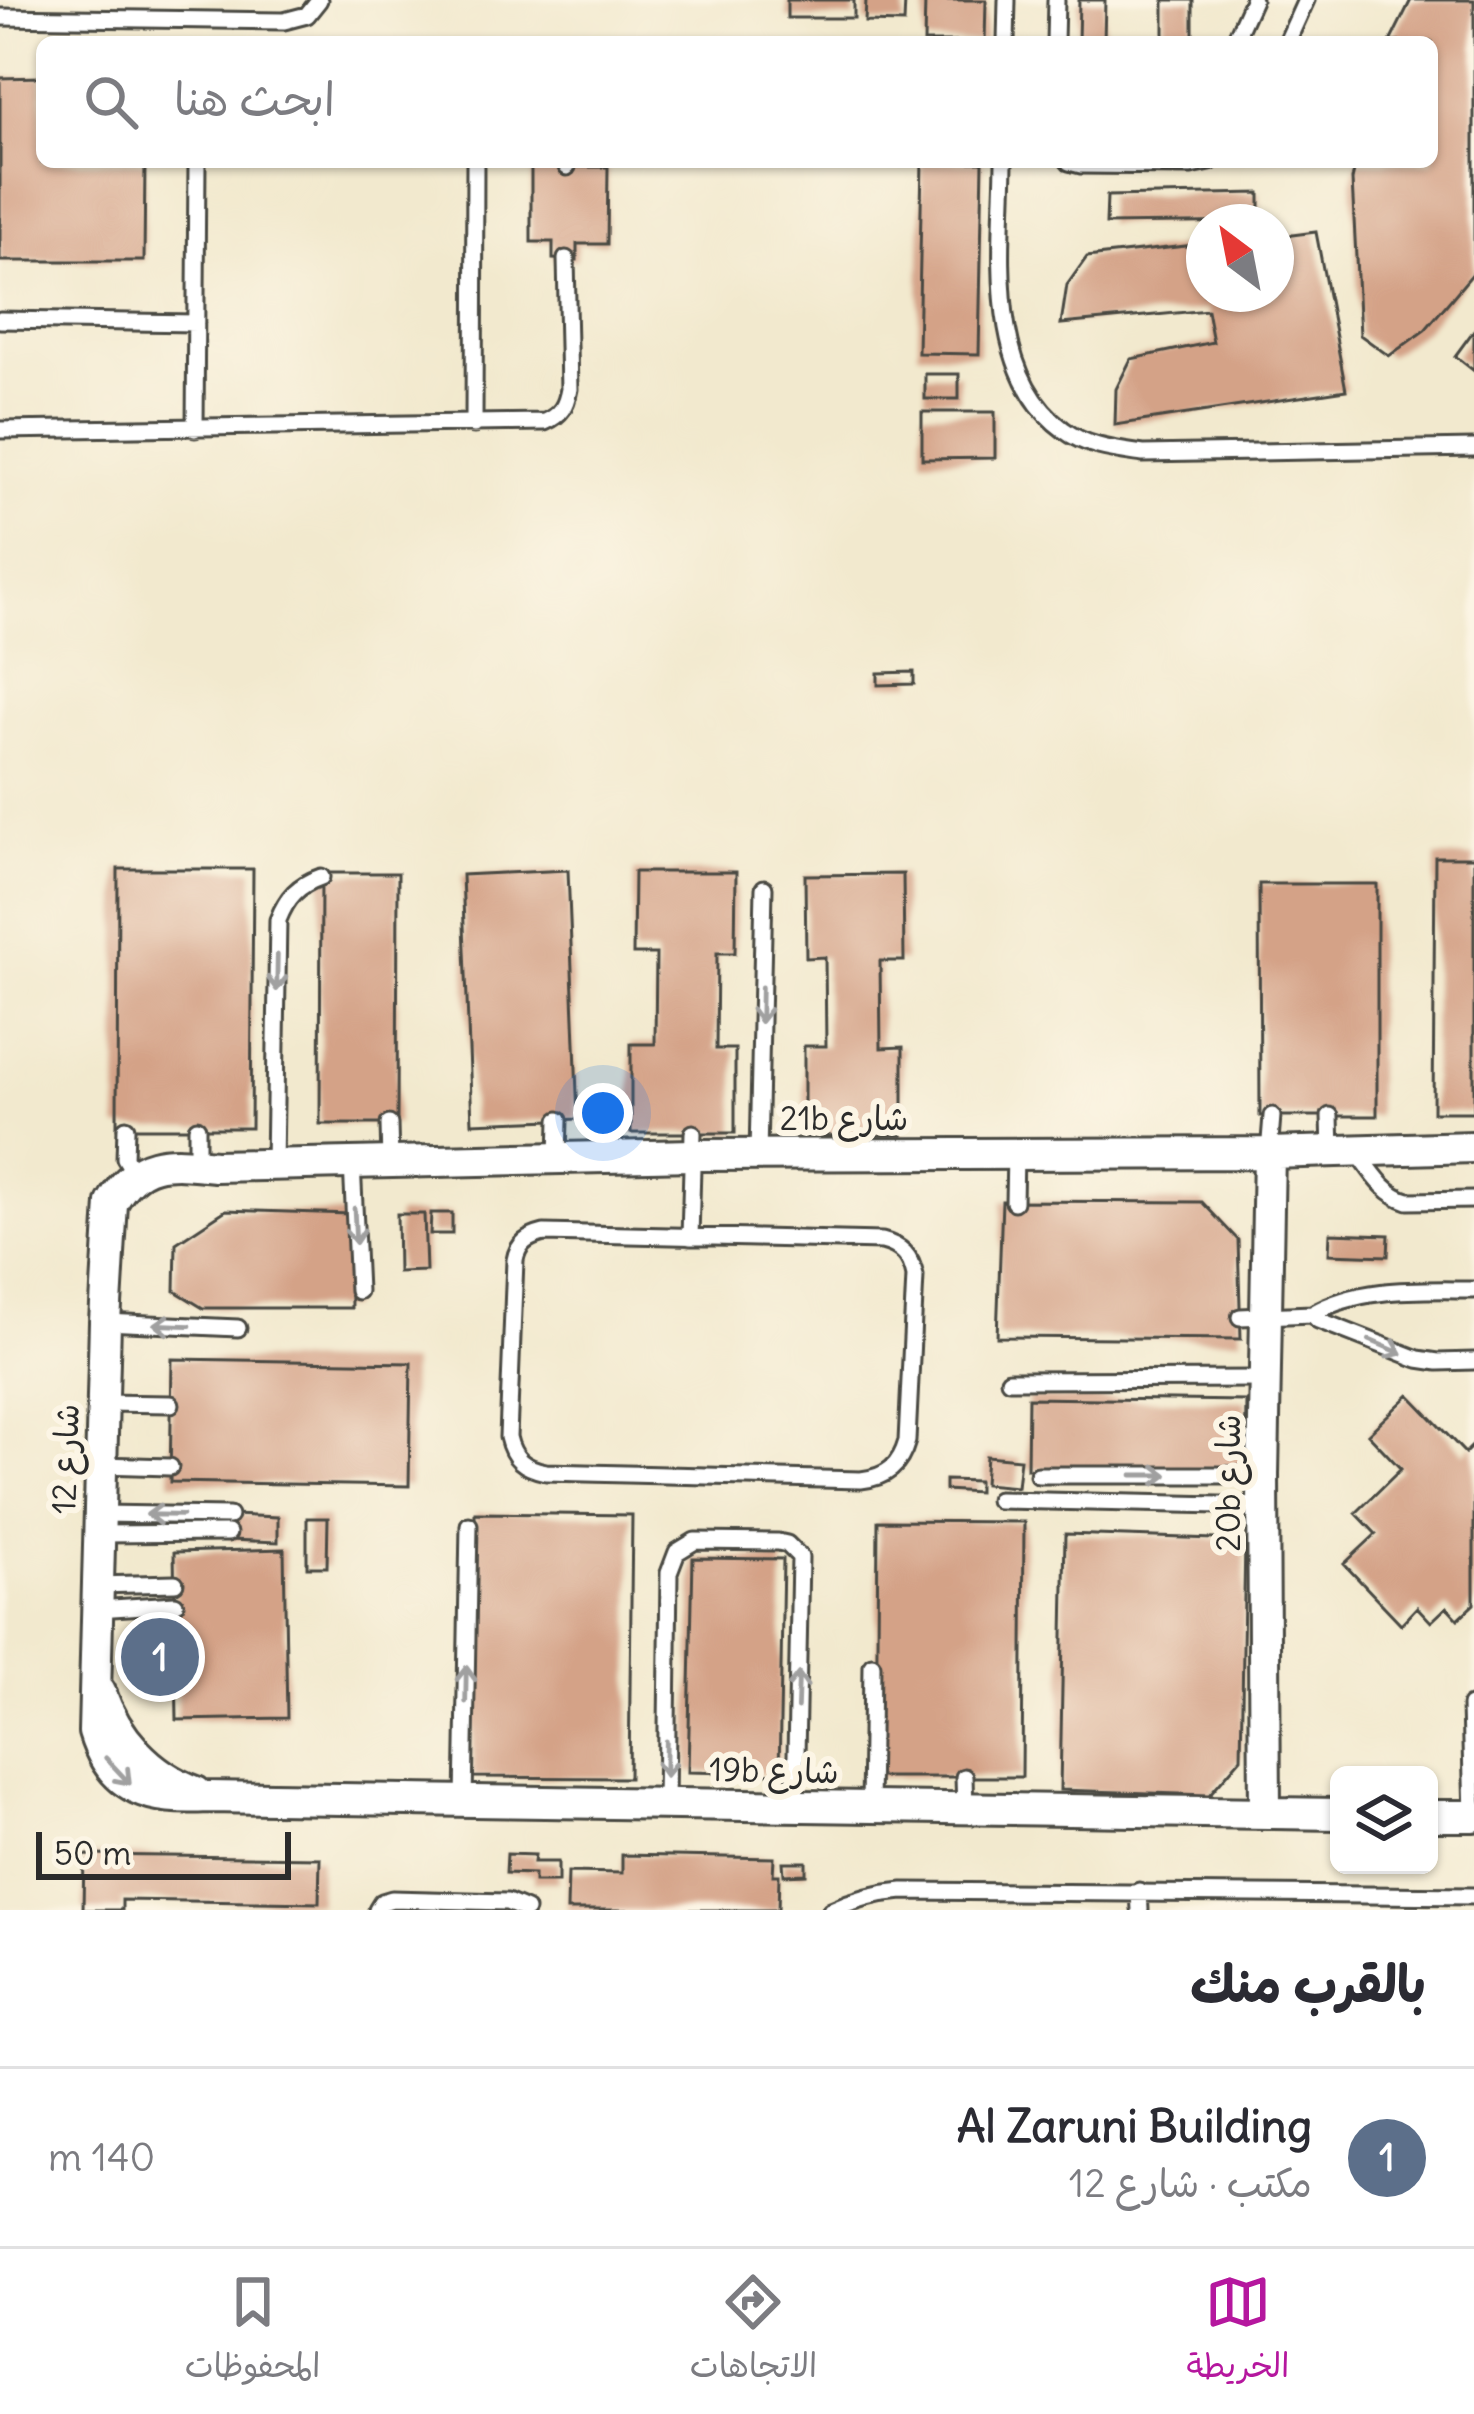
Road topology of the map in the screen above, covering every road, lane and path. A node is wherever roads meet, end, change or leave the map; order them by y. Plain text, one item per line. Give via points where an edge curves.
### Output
1 (319, 0) edge
2 (1007, 0) edge
3 (1056, 0) edge
4 (1253, 0) edge
5 (1306, 0) edge
6 (0, 16) edge
7 (1006, 36) edge
8 (1055, 36) edge
9 (1237, 36) edge
10 (1290, 36) edge
11 (196, 168) edge
12 (475, 168) edge
13 (1004, 168) edge
14 (566, 259) dead end
15 (0, 320) edge
16 (196, 323) junction
17 (474, 425) junction
18 (195, 429) junction
19 (0, 430) edge
20 (1474, 448) edge
21 (322, 877) dead end
22 (764, 888) dead end
23 (1272, 1116) dead end
24 (1330, 1116) dead end
25 (559, 1120) dead end
26 (389, 1124) dead end
27 (126, 1128) dead end
28 (197, 1128) dead end
29 (693, 1144) junction
30 (1474, 1148) edge
31 (1344, 1151) junction
32 (1268, 1153) junction
33 (758, 1154) junction
34 (1015, 1154) junction
35 (558, 1157) junction
36 (389, 1161) junction
37 (352, 1162) junction
38 (274, 1164) junction
39 (206, 1165) junction
40 (135, 1174) junction
41 (1474, 1200) edge
42 (1014, 1202) dead end
43 (690, 1237) junction
44 (109, 1240) junction
45 (1474, 1290) edge
46 (358, 1291) dead end
47 (1312, 1314) junction
48 (1252, 1316) junction
49 (105, 1322) junction
50 (238, 1328) dead end
51 (1474, 1361) edge
52 (1264, 1379) junction
53 (1010, 1380) dead end
54 (103, 1403) junction
55 (171, 1404) dead end
56 (101, 1465) junction
57 (170, 1467) dead end
58 (1038, 1474) dead end
59 (1263, 1490) junction
60 (998, 1500) dead end
61 (99, 1524) junction
62 (228, 1525) dead end
63 (469, 1526) dead end
64 (175, 1583) dead end
65 (97, 1597) junction
66 (175, 1604) dead end
67 (872, 1664) dead end
68 (96, 1680) joint
69 (1470, 1706) dead end
70 (964, 1777) dead end
71 (464, 1801) junction
72 (666, 1804) junction
73 (795, 1807) junction
74 (870, 1808) junction
75 (965, 1810) junction
76 (1265, 1814) junction
77 (1330, 1814) edge
78 (1438, 1816) edge
79 (1474, 1816) edge
80 (1139, 1891) junction
81 (1474, 1896) edge
82 (377, 1910) edge
83 (526, 1910) edge
84 (831, 1910) edge
85 (1140, 1910) edge

1 - 6 lane via 307,15 284,21
2 - 7 lane
3 - 8 lane
4 - 9 lane
5 - 10 lane
11 - 16 lane
12 - 17 lane
13 - 20 lane via 1007,334 1018,370 1064,431 1143,454
14 - 17 lane via 566,405 545,422
15 - 16 lane
16 - 18 lane
17 - 18 lane
18 - 19 lane
21 -> 38 lane via 299,887 278,920
22 -> 33 lane
23 - 32 lane
24 - 31 lane
25 - 35 lane
26 - 36 lane
27 - 40 lane via 125,1158
28 - 39 lane
29 - 33 street, 21b شارع
29 - 35 street, 21b شارع
29 - 43 lane
30 - 31 street, 21b شارع
31 - 32 street, 21b شارع
31 - 41 lane via 1399,1199
32 - 34 street, 21b شارع
32 - 48 street, 20b شارع
33 - 34 street, 21b شارع via 877,1144
34 - 42 lane
35 - 36 street, 21b شارع
36 - 37 street, 21b شارع
37 - 38 street, 21b شارع
37 -> 46 lane
38 - 39 street, 21b شارع
39 - 40 street, 21b شارع via 167,1162
39 - 44 street, 21b شارع via 143,1195
40 - 44 street via 112,1203
43 - 43 lane via 882,1241 905,1252 915,1276 907,1441 892,1470 839,1479 546,1472 520,1462 508,1437 517,1250 544,1233
44 - 49 street, شارع 12
45 - 47 lane via 1381,1293
47 - 48 lane
47 -> 51 lane via 1399,1354
48 - 52 street, 20b شارع
50 -> 49 lane
49 - 54 street, شارع 12
52 - 53 lane
52 - 59 street, 20b شارع
54 - 55 lane
54 - 56 street, شارع 12
56 - 57 lane
56 - 61 street, شارع 12
58 -> 59 lane
59 - 60 lane
59 - 76 street, 20b شارع via 1254,1581
61 - 62 lane
61 - 65 street, شارع 12
71 -> 63 lane
64 - 65 lane
65 - 66 lane
65 - 68 street, شارع 12
67 - 74 lane
68 - 71 street, 19b شارع via 137,1754 208,1797
69 - 79 lane
70 - 75 lane
71 - 72 street, 19b شارع via 611,1797
72 - 73 street, 19b شارع
73 -> 72 lane via 800,1557 778,1542 695,1540 677,1552 669,1574
73 - 74 street, 19b شارع
74 - 75 street, 19b شارع
75 - 76 street, 19b شارع via 1068,1800
76 - 77 street, 19b شارع
78 - 79 street
80 - 81 lane
80 - 84 lane via 903,1891
80 - 85 lane
82 - 83 lane via 392,1899

